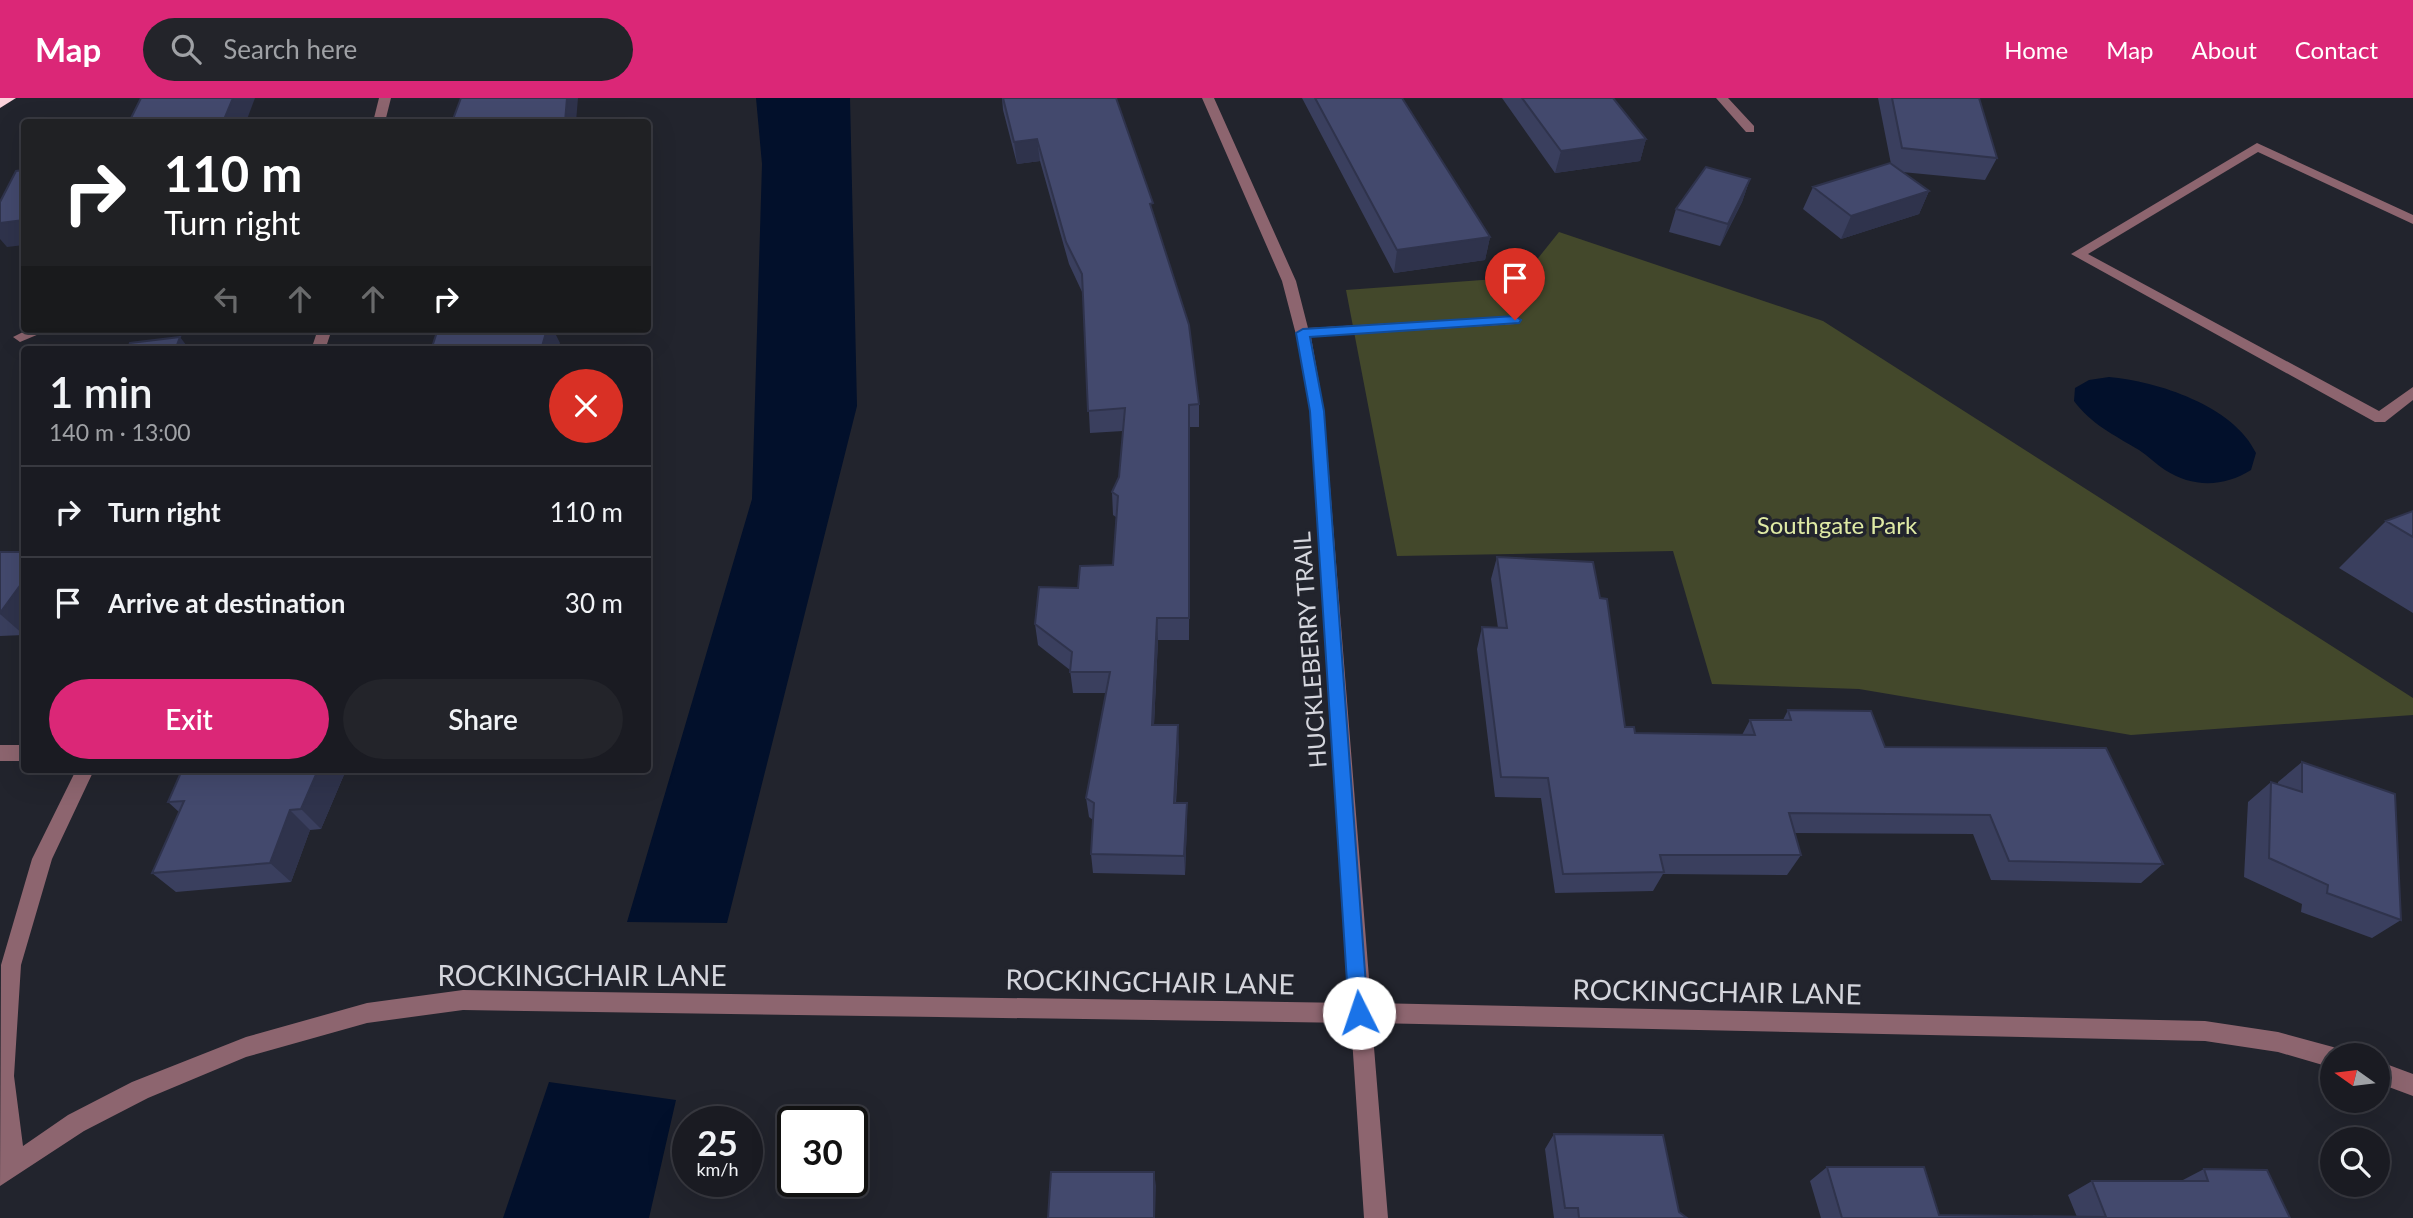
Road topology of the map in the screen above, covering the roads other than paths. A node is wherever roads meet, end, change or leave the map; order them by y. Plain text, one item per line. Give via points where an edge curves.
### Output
1 (9, 98) edge
2 (385, 98) edge
3 (1208, 98) edge
4 (1722, 98) edge
5 (0, 104) edge
6 (380, 119) edge
7 (1750, 129) dead end
8 (2413, 219) edge
9 (1515, 320) dead end
10 (32, 333) edge
11 (1303, 333) junction
12 (20, 337) dead end
13 (2413, 392) edge
14 (0, 753) edge
15 (21, 753) edge
16 (84, 773) edge
17 (1359, 1013) junction
18 (2320, 1054) edge
19 (2390, 1076) edge
20 (2413, 1085) edge
21 (7, 1170) edge
22 (1376, 1218) edge

1 - 5 highway
2 - 6 street
3 - 11 street, HUCKLEBERRY TRAIL via 1289,281
4 - 7 street
8 - 13 street via 2257,147 2078,254 2380,418
9 - 11 street
10 - 12 street
11 - 17 street, HUCKLEBERRY TRAIL via 1317,411
14 - 15 street
16 - 21 street via 42,859 11,965 3,1076
17 - 18 street, ROCKINGCHAIR LANE via 2205,1031 2278,1042
17 - 21 street, ROCKINGCHAIR LANE via 463,1000 367,1013 246,1047 129,1096 76,1124
17 - 22 street, HUCKLEBERRY TRAIL
19 - 20 street

